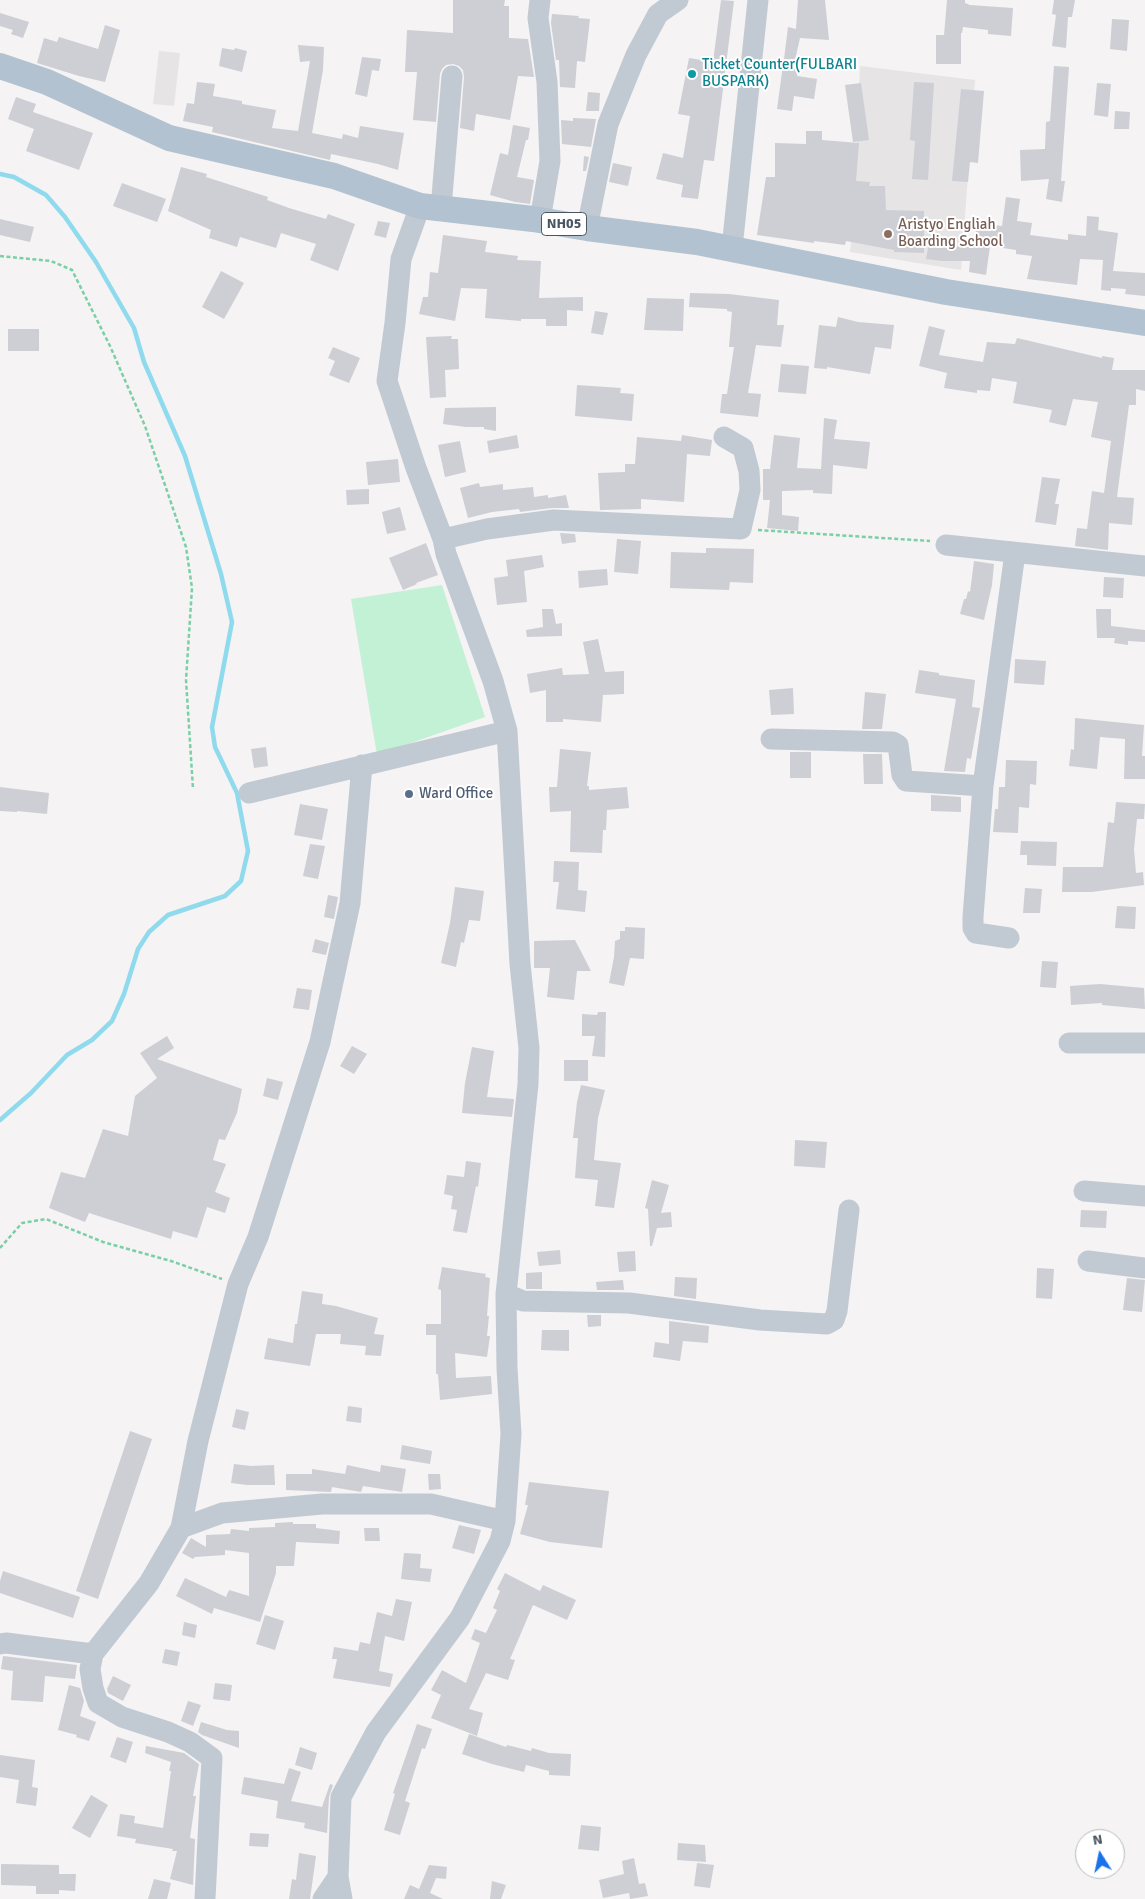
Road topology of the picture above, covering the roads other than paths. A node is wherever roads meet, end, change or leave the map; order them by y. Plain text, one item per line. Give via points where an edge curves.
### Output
1 (540, 0) edge
2 (678, 0) edge
3 (758, 0) edge
4 (0, 66) edge
5 (452, 76) dead end
6 (431, 207) junction
7 (540, 220) junction
8 (587, 228) junction
9 (732, 248) junction
10 (1145, 323) edge
11 (724, 437) dead end
12 (443, 539) junction
13 (946, 545) road end
14 (1014, 553) junction
15 (1145, 566) edge
16 (507, 731) junction
17 (771, 739) dead end
18 (362, 765) junction
19 (983, 786) junction
20 (249, 793) dead end
21 (1009, 938) dead end
22 (1069, 1043) dead end
23 (1145, 1043) edge
24 (1084, 1191) dead end
25 (1145, 1196) edge
26 (849, 1210) dead end
27 (1088, 1261) dead end
28 (1145, 1268) edge
29 (506, 1294) junction
30 (505, 1521) junction
31 (181, 1528) junction
32 (0, 1644) edge
33 (94, 1654) junction
34 (338, 1877) junction
35 (205, 1899) edge
36 (324, 1899) edge
37 (342, 1899) edge

1 - 7 street via 538,18 547,82 550,161
2 - 8 street via 658,14 636,55 608,124
3 - 9 street
4 - 6 main road, NH05 via 47,82 169,138 334,176
5 - 6 street
6 - 7 main road, NH05
6 - 12 street via 401,259 387,381
7 - 8 main road, NH05
8 - 9 main road, NH05
9 - 10 main road, NH05 via 946,292
11 - 12 street via 743,448 749,471 750,490 741,529 554,520
12 - 16 street via 493,681
13 - 14 street
14 - 15 street
14 - 19 street
16 - 18 street
16 - 29 street via 520,964 529,1048 525,1128
17 - 19 street via 893,742 898,745 902,775 906,781
18 - 20 street
18 - 31 street via 350,903 320,1042 258,1237 238,1284 198,1442
19 - 21 street via 973,928 976,933 986,936
22 - 23 street
24 - 25 street
26 - 29 street via 837,1312 834,1320 827,1324 760,1320 629,1303 523,1301
27 - 28 street
29 - 30 street via 511,1434
30 - 31 street via 431,1504 322,1504 222,1513
30 - 34 street via 500,1541 460,1618 376,1732 341,1798
31 - 33 street via 149,1583
32 - 33 street
33 - 35 street via 90,1669 98,1704 122,1717 190,1742 212,1758
34 - 36 street
34 - 37 street

